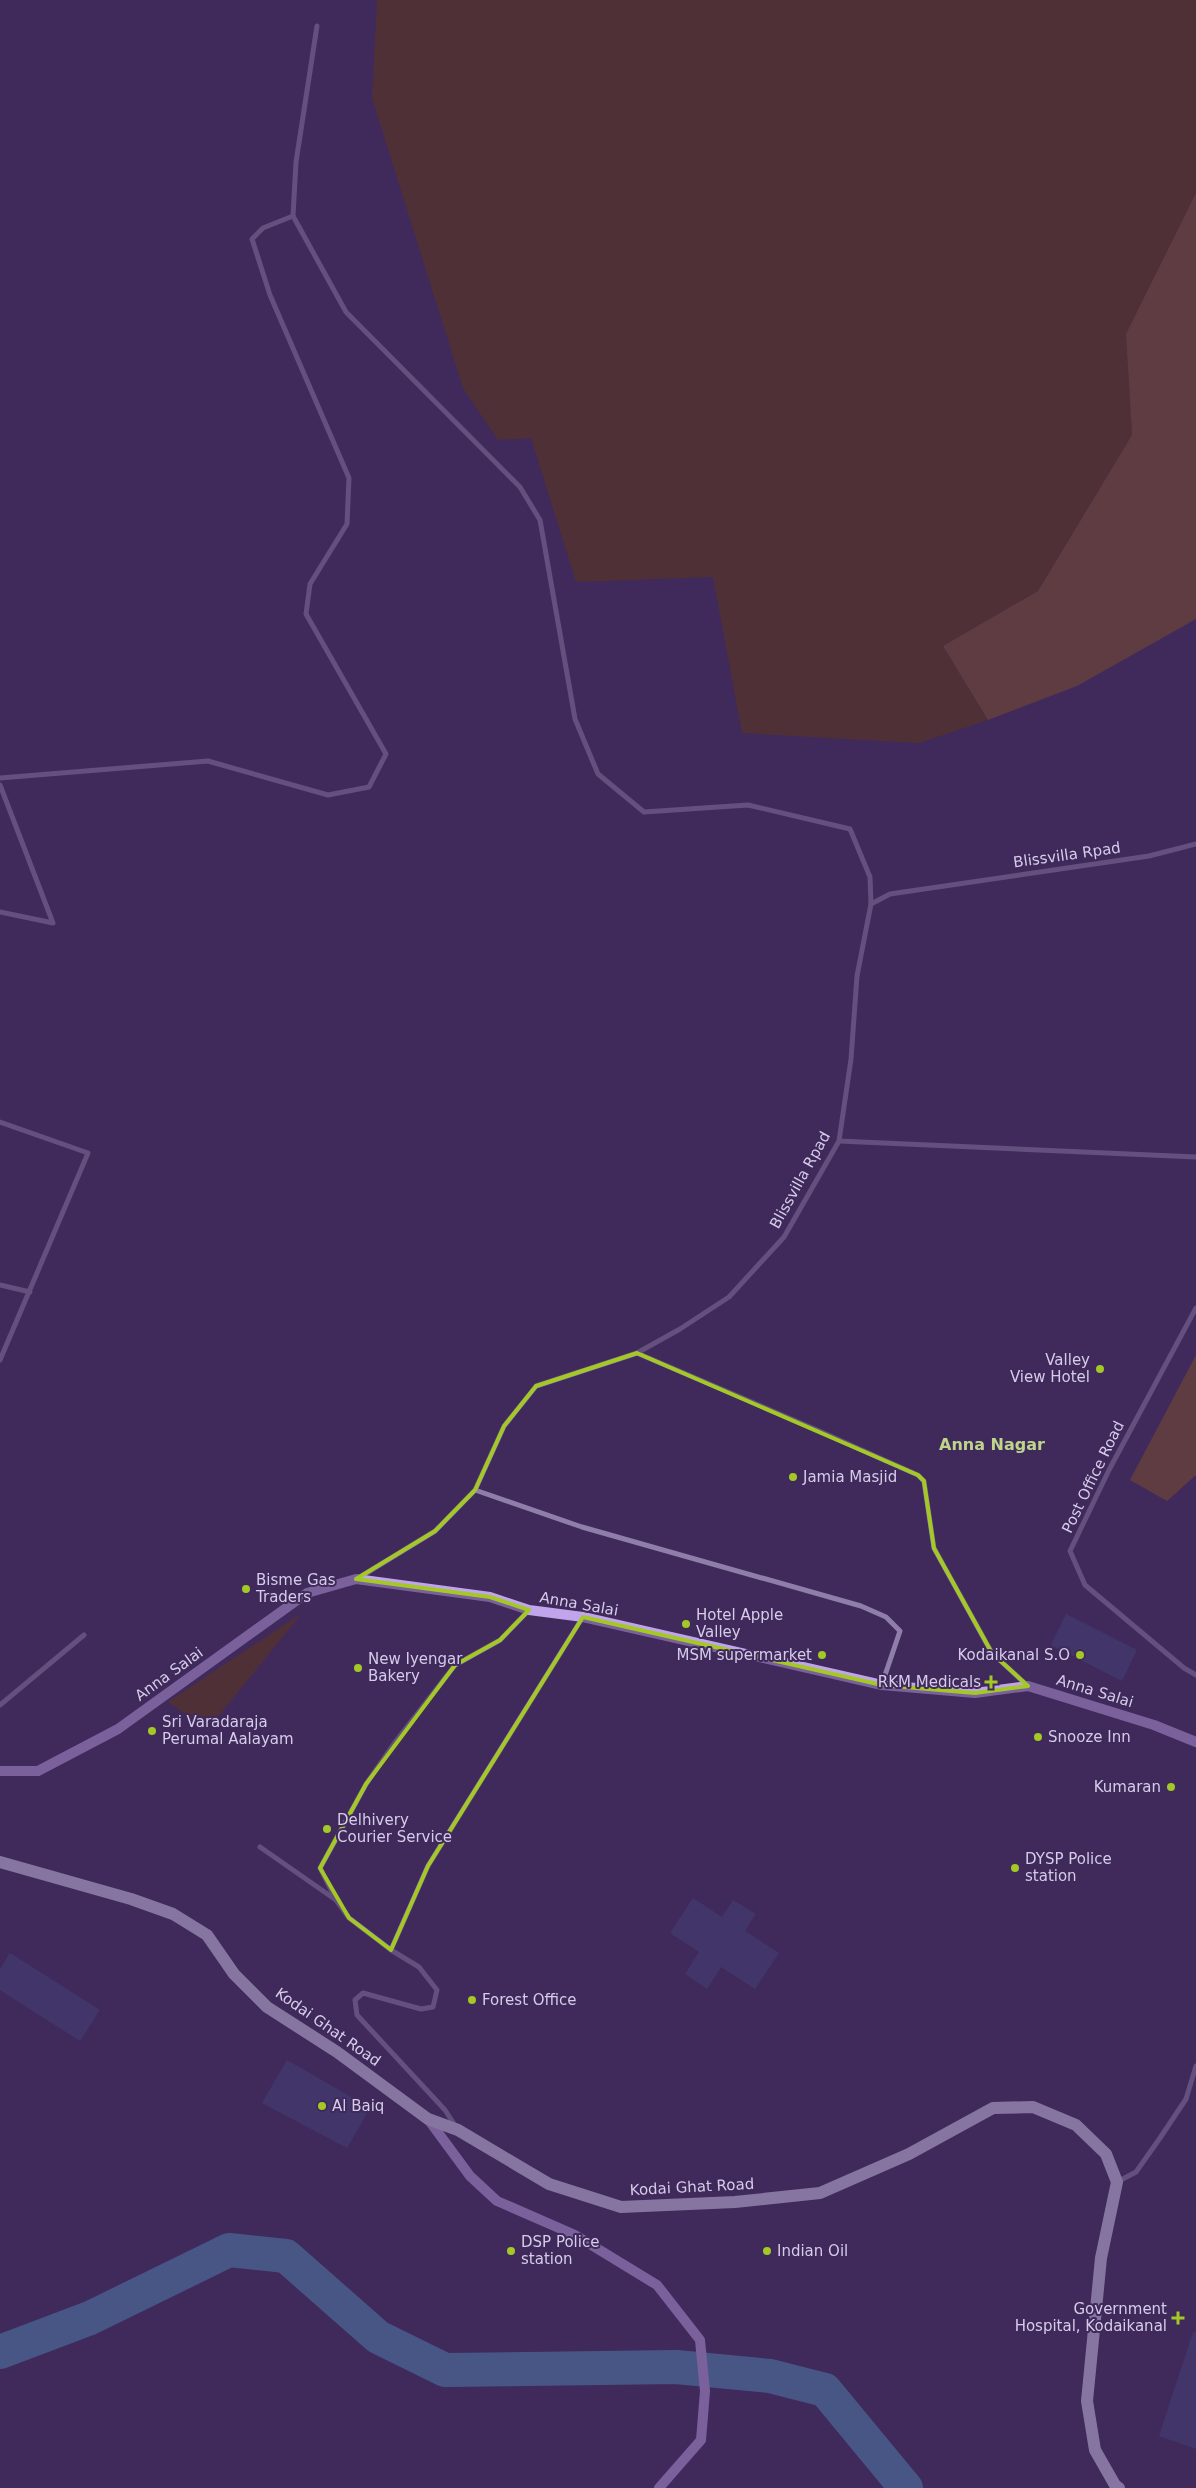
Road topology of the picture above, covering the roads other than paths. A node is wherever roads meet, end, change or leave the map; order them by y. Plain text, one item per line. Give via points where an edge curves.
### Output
1 (318, 26) dead end
2 (293, 216) junction
3 (0, 778) edge
4 (0, 785) edge
5 (1196, 844) edge
6 (871, 904) junction
7 (0, 912) edge
8 (0, 1122) edge
9 (839, 1141) junction
10 (1196, 1157) edge
11 (0, 1285) edge
12 (30, 1292) junction
13 (1196, 1308) edge
14 (637, 1353) junction
15 (0, 1360) edge
16 (475, 1490) junction
17 (356, 1579) junction
18 (529, 1610) junction
19 (584, 1618) junction
20 (84, 1635) dead end
21 (1196, 1675) edge
22 (882, 1685) junction
23 (1028, 1686) junction
24 (0, 1705) edge
25 (1196, 1742) edge
26 (0, 1771) edge
27 (260, 1847) dead end
28 (0, 1862) edge
29 (336, 1900) junction
30 (391, 1950) junction
31 (1196, 2066) edge
32 (428, 2118) junction
33 (458, 2130) junction
34 (1118, 2182) junction
35 (659, 2488) edge
36 (1119, 2488) edge

1 - 2 street via 296,162
2 - 3 street via 263,228 252,239 270,295 349,478 348,524 310,584 306,614 386,754 369,788 328,795 208,761
2 - 6 street via 346,312 520,487 540,520 575,719 598,774 644,812 748,805 850,829 870,877
4 - 7 street via 53,923
5 - 6 street, Blissvilla Rpad via 1149,856 890,894
6 - 9 street, Blissvilla Rpad via 858,976 851,1059
8 - 12 street via 88,1153
9 - 10 street
9 - 14 street, Blissvilla Rpad via 784,1237 729,1297
11 - 12 street
12 - 15 street
13 - 21 street, Post Office Road via 1109,1470 1070,1551 1085,1586
14 - 16 street, Blissvilla Rpad via 536,1386 504,1426
14 - 23 street via 918,1475 924,1481 934,1548 992,1653
16 - 17 street, Blissvilla Rpad via 435,1531
16 - 22 street via 582,1526 861,1606 886,1617 900,1630
17 - 18 street, Anna Salai via 490,1597
17 - 26 street, Anna Salai via 307,1593 118,1729 38,1771
18 - 19 street, Anna Salai
18 - 29 street via 500,1640 455,1665 366,1784 320,1868
19 - 22 street, Anna Salai
19 - 30 street via 428,1866
20 - 24 street
22 - 23 street, Anna Salai via 975,1693
23 - 25 street, Anna Salai via 1154,1725
27 - 29 street
28 - 32 main road, Kodai Ghat Road via 173,1914 207,1935 234,1974 268,2007
29 - 30 street via 349,1918
30 - 33 street via 419,1967 437,1990 433,2007 421,2009 363,1993 355,2000 357,2015 445,2110
31 - 34 street via 1186,2099 1160,2138 1136,2172
32 - 33 main road, Kodai Ghat Road
32 - 35 street via 470,2176 497,2201 575,2235 657,2285 700,2340 705,2391 701,2440
33 - 34 main road, Kodai Ghat Road via 549,2184 621,2206 735,2202 820,2193 909,2154 993,2108 1033,2107 1076,2125 1106,2154
34 - 36 main road via 1100,2258 1087,2401 1094,2450

